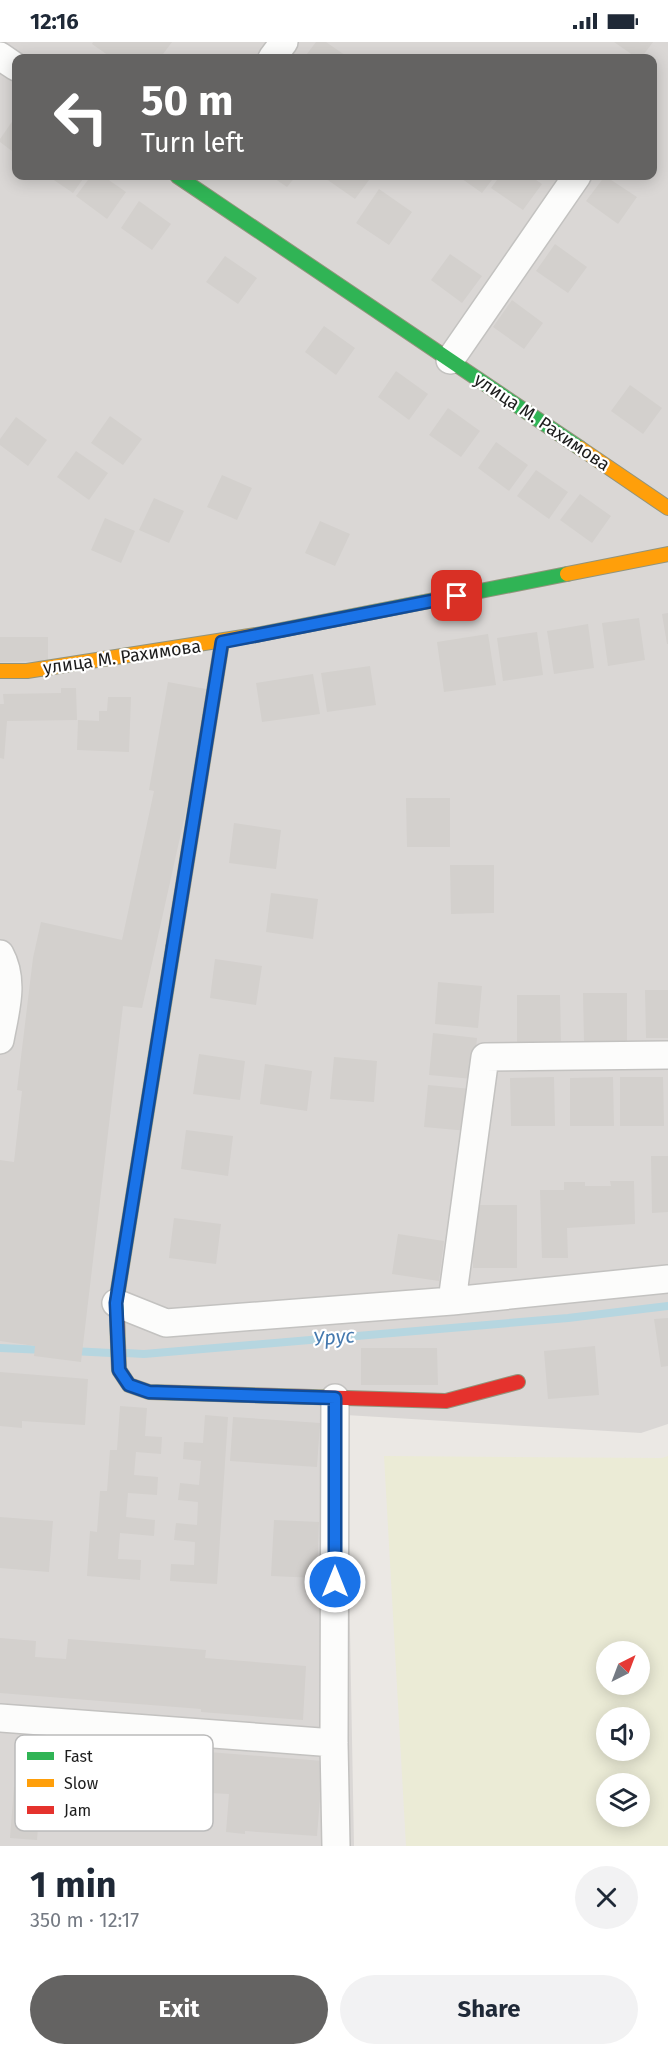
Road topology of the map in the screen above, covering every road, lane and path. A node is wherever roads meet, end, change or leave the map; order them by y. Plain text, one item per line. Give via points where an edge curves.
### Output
1 (186, 180) edge
2 (573, 180) edge
3 (450, 360) junction
4 (668, 508) edge
5 (668, 554) edge
6 (222, 642) junction
7 (0, 671) edge
8 (0, 954) edge
9 (0, 1040) edge
10 (668, 1055) edge
11 (668, 1279) edge
12 (452, 1301) junction
13 (116, 1303) junction
14 (518, 1382) dead end
15 (335, 1398) junction
16 (0, 1718) edge
17 (334, 1743) junction
18 (336, 1846) edge

1 - 3 street, улица М. Рахимова
2 - 3 street
3 - 4 street, улица М. Рахимова
5 - 6 street, улица М. Рахимова
6 - 7 street, улица М. Рахимова via 27,671
6 - 13 street
8 - 9 street via 8,978
10 - 12 street via 485,1057
11 - 12 street
12 - 13 street via 166,1323
13 - 15 street via 119,1370 129,1385 149,1392
14 - 15 street via 446,1401
15 - 17 street
16 - 17 street
17 - 18 street

